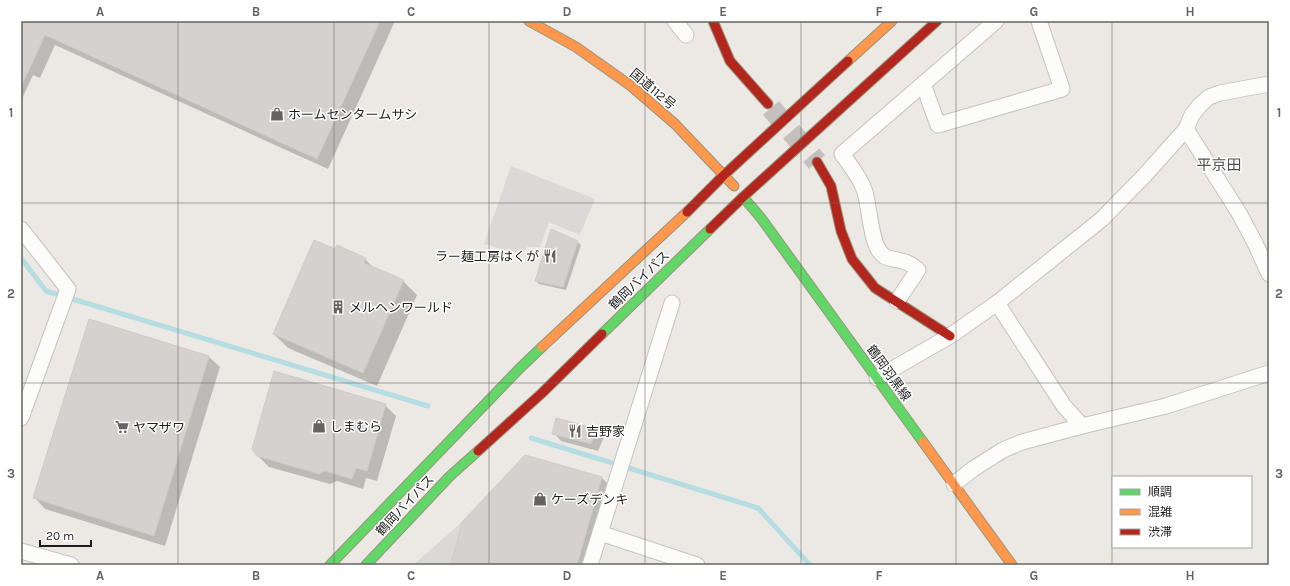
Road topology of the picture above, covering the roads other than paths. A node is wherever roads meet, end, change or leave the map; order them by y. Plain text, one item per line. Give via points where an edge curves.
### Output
1 (529, 21) edge
2 (675, 21) edge
3 (713, 21) edge
4 (892, 21) edge
5 (937, 21) edge
6 (996, 21) edge
7 (1039, 21) edge
8 (686, 35) dead end
9 (923, 84) junction
10 (1269, 84) edge
11 (768, 104) tunnel mouth
12 (1186, 129) junction
13 (817, 162) tunnel mouth
14 (724, 175) junction
15 (743, 197) junction
16 (21, 230) edge
17 (1269, 274) edge
18 (897, 301) junction
19 (672, 303) dead end
20 (997, 303) junction
21 (950, 336) junction
22 (1269, 373) edge
23 (877, 378) junction
24 (21, 418) edge
25 (1082, 426) junction
26 (954, 484) junction
27 (600, 533) junction
28 (21, 551) edge
29 (71, 565) edge
30 (330, 565) edge
31 (366, 565) edge
32 (590, 565) edge
33 (698, 565) edge
34 (1012, 565) edge

1 - 14 main road, 国道112号 via 576,47 632,86 675,124
2 - 8 street
3 - 11 main road via 730,61
4 - 14 main road, 鶴岡バイパス
5 - 15 main road, 鶴岡バイパス
6 - 9 street
7 - 9 street via 1062,89 938,125
9 - 18 street via 842,154 863,188 876,246 884,256 906,262 918,270
10 - 12 street via 1209,97 1192,115
12 - 17 street via 1239,213
12 - 20 street via 1102,219
13 - 18 main road via 831,186 852,259 875,288
14 - 15 main road, 国道112号
14 - 30 main road, 鶴岡バイパス via 520,368
15 - 23 main road, 鶴岡羽黒線
15 - 31 main road, 鶴岡バイパス via 542,393 450,476
16 - 24 street via 68,289
18 - 21 main road
19 - 27 street
20 - 21 street
20 - 25 street via 1064,406
21 - 23 street
22 - 25 street via 1166,406
23 - 26 main road, 鶴岡羽黒線
25 - 26 street via 1022,442 1003,450
26 - 34 main road, 鶴岡羽黒線
27 - 32 street
27 - 33 street
28 - 29 street

